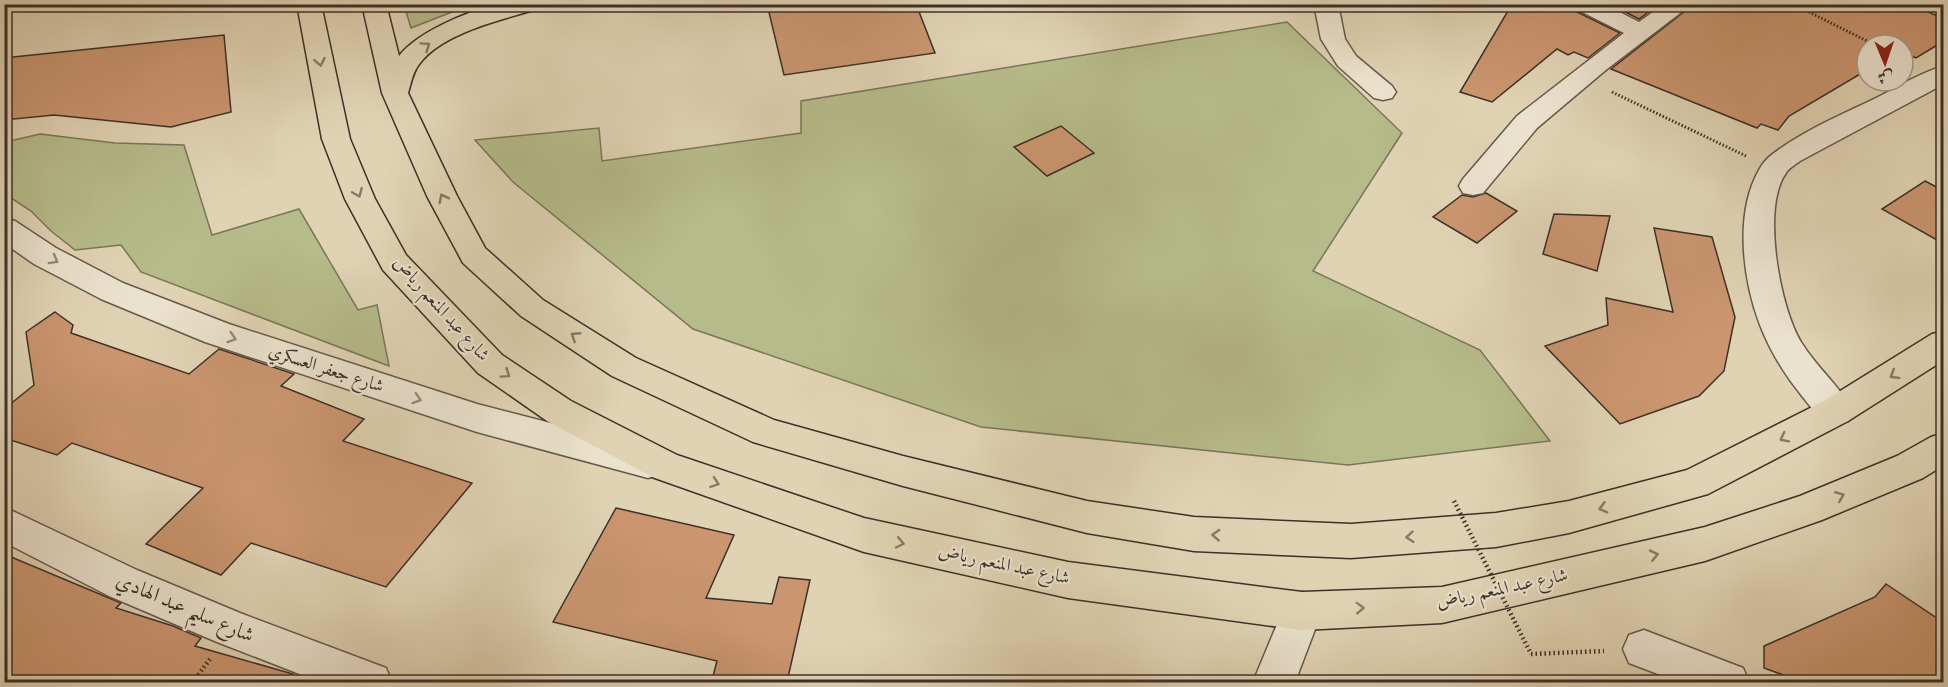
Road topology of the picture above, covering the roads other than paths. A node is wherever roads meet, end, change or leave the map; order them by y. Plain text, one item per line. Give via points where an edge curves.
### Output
1 (309, 4) edge
2 (374, 4) edge
3 (529, 4) edge
4 (1326, 4) edge
5 (1584, 4) edge
6 (1680, 4) edge
7 (1640, 32) junction
8 (1944, 74) edge
9 (1383, 92) dead end
10 (395, 93) junction
11 (1473, 186) dead end
12 (4, 228) edge
13 (1944, 343) edge
14 (1836, 411) junction
15 (1944, 447) edge
16 (665, 466) junction
17 (4, 523) edge
18 (1302, 611) junction
19 (1644, 649) road end
20 (371, 682) edge
21 (1274, 682) edge
22 (1728, 682) edge

1 -> 16 main road, شارع عبد المنعم رياض via 336,139 360,199 394,262 490,364 559,411
2 - 10 main road
10 -> 3 main road via 403,68 428,43
4 - 9 street via 1333,39 1347,61
5 - 7 street
6 - 7 street
7 - 11 street via 1527,122
8 - 14 street via 1799,150 1773,169 1764,189 1759,228 1768,294 1783,340 1807,379
14 -> 10 main road via 1695,483 1569,517 1496,530 1351,542 1194,534 1087,517 766,432 624,368 532,308 474,255
12 -> 16 street, شارع جعفر العسكري via 112,291 217,333 477,418
13 -> 14 main road
18 -> 15 main road, شارع عبد المنعم رياض via 1442,605 1705,544 1809,509 1910,467
16 -> 18 main road, شارع عبد المنعم رياض via 864,535 1068,580
17 - 20 street, شارع سليم عبد الهادي via 123,584
18 - 21 street
19 - 22 street

